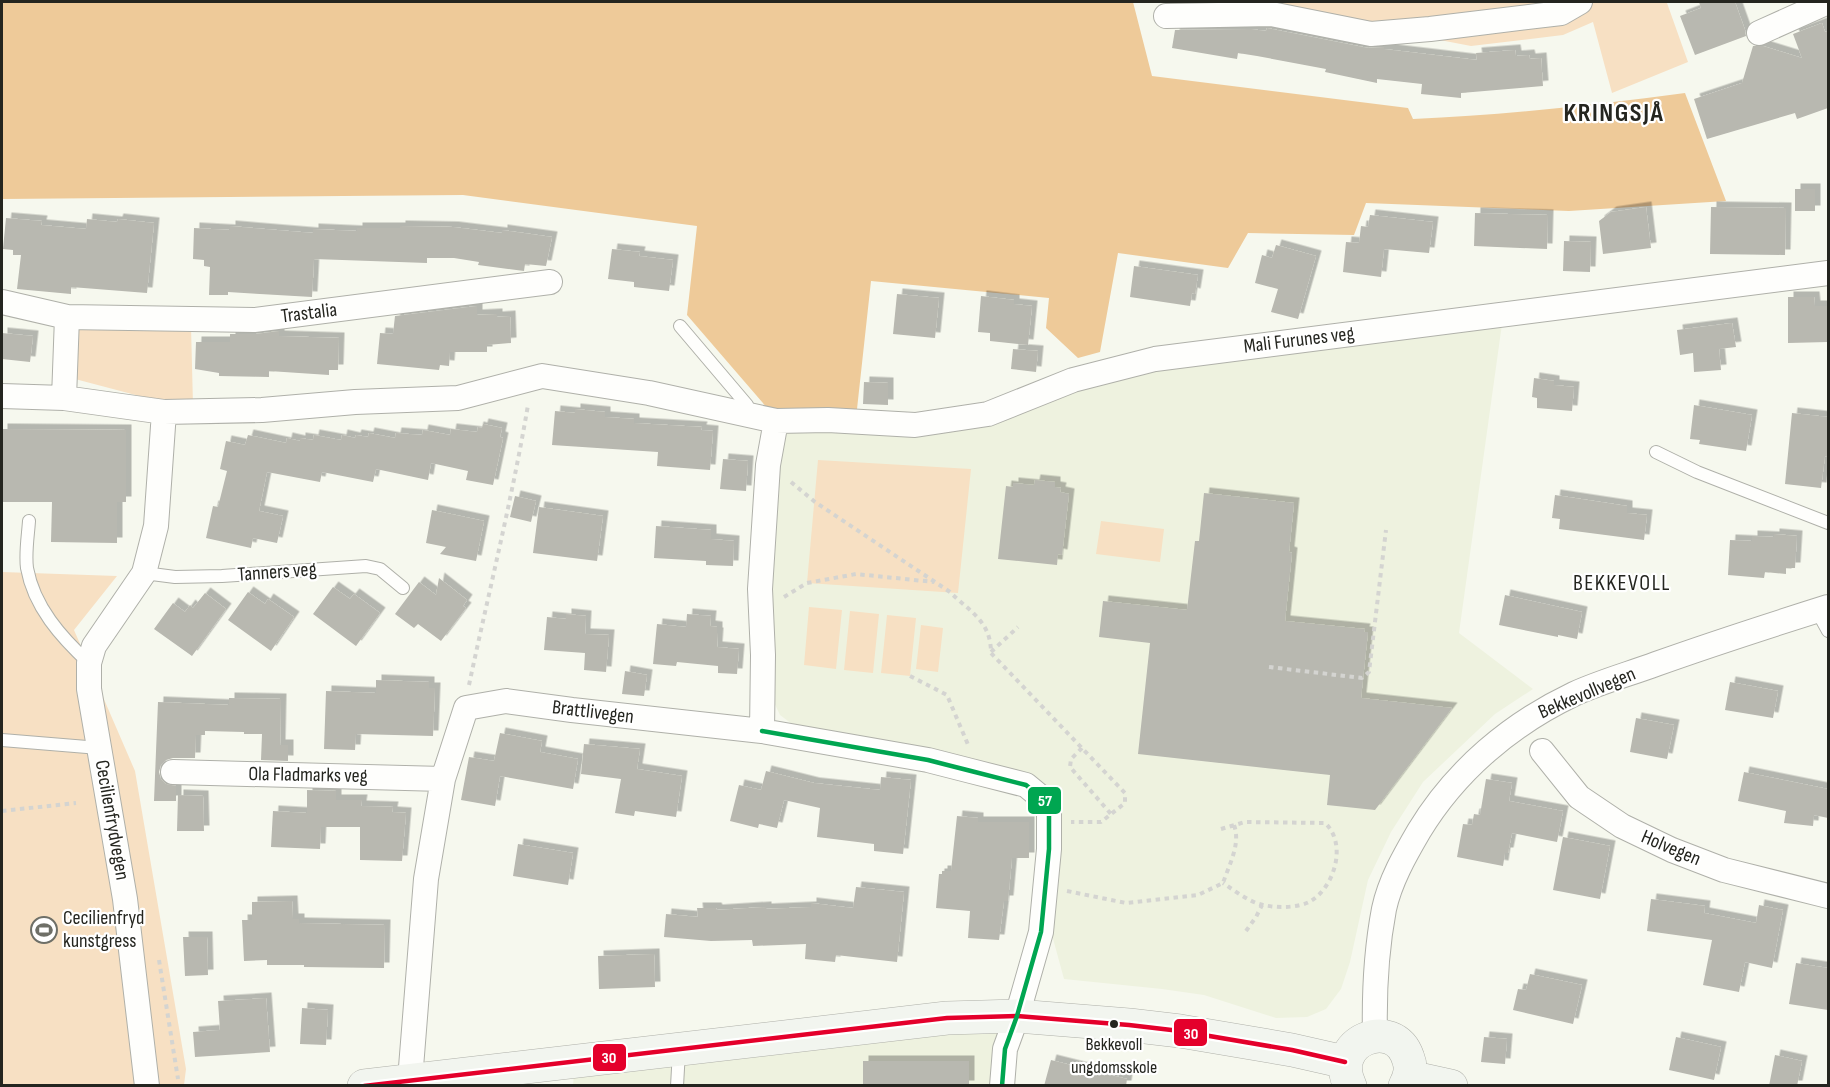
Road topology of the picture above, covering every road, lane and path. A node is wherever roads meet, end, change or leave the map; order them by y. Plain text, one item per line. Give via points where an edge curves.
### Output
1 (1580, 2) edge
2 (1828, 2) edge
3 (1166, 16) dead end
4 (1759, 33) dead end
5 (1828, 273) edge
6 (550, 282) dead end
7 (2, 302) edge
8 (67, 317) junction
9 (680, 326) dead end
10 (533, 378) junction
11 (2, 396) edge
12 (64, 398) junction
13 (164, 412) junction
14 (751, 414) junction
15 (776, 421) junction
16 (1656, 452) dead end
17 (768, 465) junction
18 (29, 521) dead end
19 (1828, 523) edge
20 (1386, 530) dead end
21 (144, 573) junction
22 (934, 582) junction
23 (403, 588) dead end
24 (761, 605) junction
25 (1825, 616) edge
26 (1018, 627) dead end
27 (991, 653) junction
28 (89, 663) junction
29 (1269, 667) dead end
30 (910, 676) dead end
31 (466, 708) junction
32 (762, 731) junction
33 (2, 740) edge
34 (99, 748) junction
35 (1082, 748) junction
36 (1542, 751) dead end
37 (971, 771) junction
38 (173, 772) dead end
39 (443, 779) junction
40 (76, 803) dead end
41 (2, 811) edge
42 (1111, 814) junction
43 (1049, 822) junction
44 (1234, 825) junction
45 (1221, 829) dead end
46 (1223, 883) junction
47 (1045, 887) junction
48 (1828, 896) edge
49 (1262, 905) junction
50 (1246, 931) dead end
51 (1017, 1016) junction
52 (1375, 1036) junction
53 (680, 1050) junction
54 (1348, 1074) edge
55 (410, 1080) junction
56 (1407, 1081) edge
57 (147, 1086) edge
58 (364, 1086) edge
59 (677, 1086) edge
60 (1002, 1086) edge
61 (1451, 1086) edge

1 - 3 street via 1561,13 1371,34 1271,14
2 - 4 street
5 - 15 street, Mali Furunes veg via 1155,359 1073,380 988,414 915,425
6 - 8 street, Trastalia via 254,320
7 - 8 street, Trastalia
8 - 12 street
9 - 14 lane
10 - 13 street via 458,398
10 - 14 street via 542,375
10 - 31 path
11 - 12 street
12 - 13 street
13 - 21 street, Cecilienfrydvegen via 156,526
14 - 15 street
15 - 17 street
16 - 19 lane
17 - 22 path via 815,502
17 - 24 street
18 - 28 lane via 27,566 31,581 48,620
20 - 29 path via 1369,672 1362,678
21 - 23 lane, Tanners veg via 222,576 366,566 380,568
21 - 28 street, Cecilienfrydvegen via 104,628
22 - 24 path via 856,574 807,583 774,604
22 - 27 path via 985,625
24 - 32 street
25 - 52 street, Bekkevollvegen via 1681,655 1576,693 1534,715 1490,747 1456,780 1402,859 1384,908 1374,989
26 - 27 path
27 - 35 path
28 - 34 street, Cecilienfrydvegen via 89,689
30 - 37 path via 947,695 974,759
31 - 32 street, Brattlivegen via 506,701
31 - 39 street
32 - 37 street, Brattlivegen
33 - 34 lane
34 - 57 street, Cecilienfrydvegen via 125,899
35 - 42 path via 1071,759 1070,767
35 - 42 path via 1125,793 1125,803
36 - 48 street, Holvegen via 1579,797 1622,826 1724,870
37 - 43 street, Brattlivegen via 1026,785 1049,804
38 - 39 street, Ola Fladmarks veg
39 - 55 street via 426,879
40 - 41 path
42 - 43 path via 1101,822
43 - 47 street
44 - 45 path
44 - 46 path via 1236,845
44 - 49 path via 1325,823 1335,839 1335,869 1319,895 1297,906
46 - 47 path via 1198,895 1126,903
46 - 49 path
47 - 51 street via 1041,932
49 - 50 path
51 - 53 main road via 947,1018
51 - 54 main road via 1180,1031 1292,1050
51 - 60 street via 1005,1049
52 - 54 main road via 1365,1038 1349,1052
52 - 56 main road via 1398,1043 1406,1053 1410,1064
53 - 55 main road
53 - 59 lane
55 - 58 main road
56 - 61 main road

